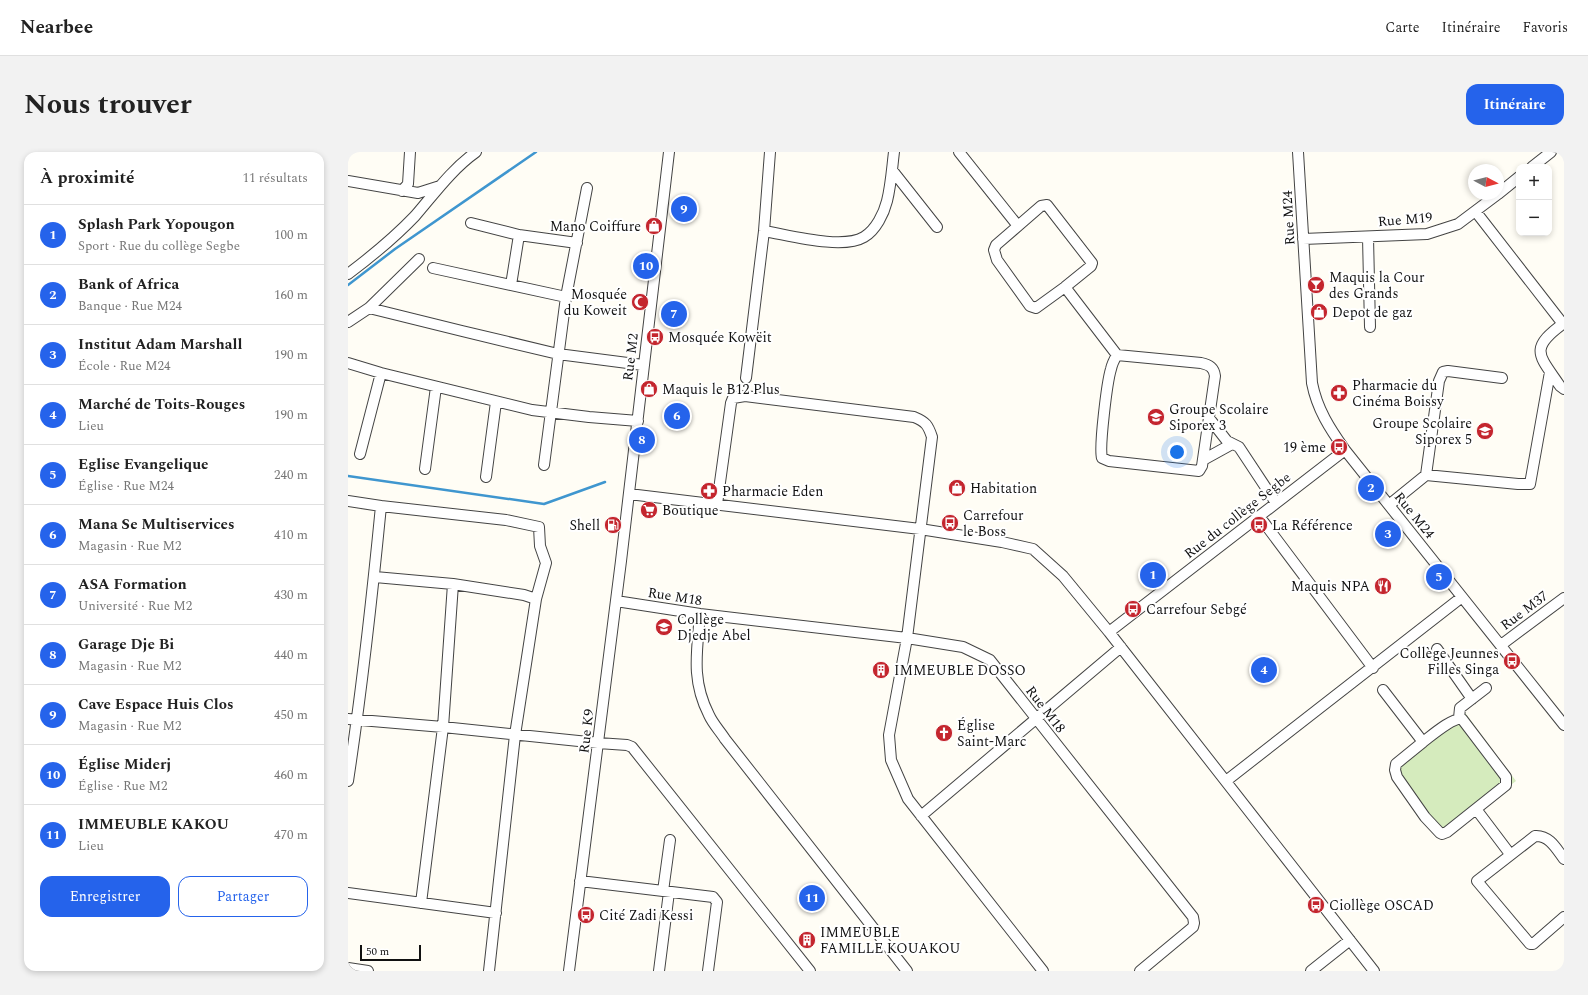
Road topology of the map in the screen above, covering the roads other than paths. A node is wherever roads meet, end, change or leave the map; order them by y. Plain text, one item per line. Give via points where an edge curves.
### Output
1 (410, 152) edge
2 (668, 152) edge
3 (770, 152) edge
4 (894, 152) edge
5 (959, 152) edge
6 (1298, 152) edge
7 (1550, 152) edge
8 (471, 153) edge
9 (1536, 164) edge
10 (892, 170) junction
11 (1516, 179) edge
12 (348, 181) edge
13 (441, 186) junction
14 (587, 188) dead end
15 (1504, 189) edge
16 (402, 191) junction
17 (1491, 200) edge
18 (1476, 212) junction
19 (471, 224) dead end
20 (1018, 226) junction
21 (937, 227) dead end
22 (764, 231) junction
23 (519, 235) junction
24 (1368, 237) junction
25 (1303, 239) junction
26 (577, 243) junction
27 (419, 260) dead end
28 (433, 268) dead end
29 (348, 274) edge
30 (511, 285) junction
31 (1065, 287) junction
32 (566, 297) junction
33 (369, 308) junction
34 (348, 322) edge
35 (1563, 323) edge
36 (1370, 327) dead end
37 (558, 354) junction
38 (1117, 355) junction
39 (348, 363) edge
40 (643, 365) junction
41 (1550, 372) junction
42 (381, 373) junction
43 (746, 378) dead end
44 (1502, 378) dead end
45 (436, 387) junction
46 (1564, 388) edge
47 (496, 402) junction
48 (552, 412) junction
49 (1209, 418) junction
50 (638, 420) junction
51 (1232, 444) junction
52 (1345, 450) junction
53 (360, 454) dead end
54 (1203, 460) junction
55 (544, 465) dead end
56 (425, 469) dead end
57 (1426, 475) junction
58 (486, 477) dead end
59 (629, 494) junction
60 (348, 501) edge
61 (1276, 503) junction
62 (717, 504) junction
63 (1389, 505) junction
64 (381, 506) junction
65 (1260, 516) junction
66 (920, 529) junction
67 (375, 577) junction
68 (453, 584) junction
69 (1462, 598) junction
70 (1564, 598) edge
71 (536, 599) junction
72 (616, 601) junction
73 (700, 614) junction
74 (1109, 632) junction
75 (907, 638) junction
76 (1501, 645) junction
77 (1121, 647) junction
78 (1437, 649) dead end
79 (1373, 668) junction
80 (1486, 688) dead end
81 (1383, 690) dead end
82 (1472, 699) junction
83 (1459, 718) junction
84 (353, 720) edge
85 (1037, 720) junction
86 (1564, 725) edge
87 (442, 727) junction
88 (515, 735) junction
89 (1423, 742) junction
90 (598, 743) junction
91 (348, 781) edge
92 (1226, 781) junction
93 (1476, 810) junction
94 (921, 816) junction
95 (670, 840) dead end
96 (1510, 854) junction
97 (1564, 859) edge
98 (580, 881) junction
99 (666, 892) junction
100 (348, 893) edge
101 (421, 903) junction
102 (496, 913) junction
103 (1564, 917) edge
104 (1350, 940) junction
105 (348, 968) edge
106 (368, 971) edge
107 (489, 971) edge
108 (569, 971) edge
109 (659, 971) edge
110 (708, 971) edge
111 (810, 971) edge
112 (907, 971) edge
113 (1043, 971) edge
114 (1140, 971) edge
115 (1311, 971) edge
116 (1374, 971) edge

1 - 16 street via 408,184
2 - 40 street, Rue M2
3 - 22 street
4 - 10 street
5 - 20 street
6 - 25 street, Rue M24
7 - 9 street
8 - 13 street
10 - 21 street
10 - 22 street via 887,202 881,217 865,237 844,243
11 - 15 street, Rue M19
12 - 16 street
13 - 16 street via 418,193
13 - 29 street via 376,254
14 - 26 street
17 - 18 street, Rue M19
18 - 24 street, Rue M19 via 1458,224 1427,234
18 - 35 street
19 - 23 street
20 - 31 street via 996,245 994,255 1030,306 1036,308
20 - 31 street via 1042,206 1050,207 1092,263
22 - 43 street
23 - 26 street
23 - 30 street
24 - 25 street, Rue M19
24 - 36 street
25 - 52 street, Rue M24 via 1312,383 1322,413
26 - 32 street
27 - 33 street
28 - 30 street
30 - 32 street
31 - 38 street
32 - 37 street
33 - 34 street
33 - 37 street
35 - 41 street via 1546,339 1539,351
37 - 40 street
37 - 48 street
38 - 49 street via 1211,367 1215,376
38 - 54 street via 1110,370 1102,432 1102,458 1109,461 1196,471 1202,469
39 - 42 street
40 - 50 street, Rue M2
41 - 46 street
41 - 57 street via 1530,484
42 - 45 street
42 - 53 street
44 - 57 street via 1443,372 1439,381
45 - 47 street
45 - 56 street
47 - 48 street
47 - 58 street
48 - 50 street
48 - 55 street
49 - 51 street
49 - 54 street
50 - 59 street, Rue M2
51 - 54 street
51 - 61 street via 1239,447
52 - 61 street, Rue du collège Segbe
52 - 63 street, Rue M24
57 - 63 street
59 - 62 street
59 - 72 street, Rue K9
60 - 64 street
61 - 65 street, Rue du collège Segbe
62 - 66 street
62 - 66 street via 731,403 733,398 745,396 922,420 929,426 932,437
63 - 69 street, Rue M24
64 - 67 street
64 - 71 street via 512,521 539,527 540,546 546,563
65 - 74 street, Rue du collège Segbe
65 - 79 street
66 - 74 street via 1032,549 1063,576
66 - 75 street
67 - 68 street
67 - 84 street
68 - 71 street
68 - 87 street
69 - 76 street, Rue M24
69 - 79 street
70 - 76 street, Rue M37
71 - 88 street
72 - 73 street, Rue M18
72 - 90 street, Rue K9
73 - 75 street, Rue M18
73 - 112 street via 696,672 701,697 710,717
74 - 77 street
75 - 85 street, Rue M18 via 963,647 990,660
75 - 94 street via 889,735 891,760 908,799
76 - 86 street, Rue M24
77 - 85 street
77 - 92 street
78 - 82 street
79 - 92 street
80 - 82 street
81 - 89 street
82 - 83 street via 1459,710
83 - 89 street
83 - 93 street via 1506,777 1507,782
84 - 87 street
84 - 91 street
85 - 94 street
85 - 114 street, Rue M18 via 1193,917 1193,927
87 - 88 street
87 - 101 street
88 - 90 street
88 - 102 street
89 - 93 street via 1396,764 1395,770 1397,778 1425,817 1442,834
90 - 98 street, Rue K9
90 - 111 street via 632,747
92 - 104 street
93 - 96 street
94 - 113 street
95 - 99 street
96 - 97 street via 1535,836 1542,836
96 - 103 street via 1477,881 1507,918 1532,944
98 - 99 street
98 - 108 street, Rue K9
99 - 109 street
99 - 110 street via 716,899
100 - 101 street
101 - 102 street
102 - 107 street
104 - 115 street
104 - 116 street
105 - 106 street

